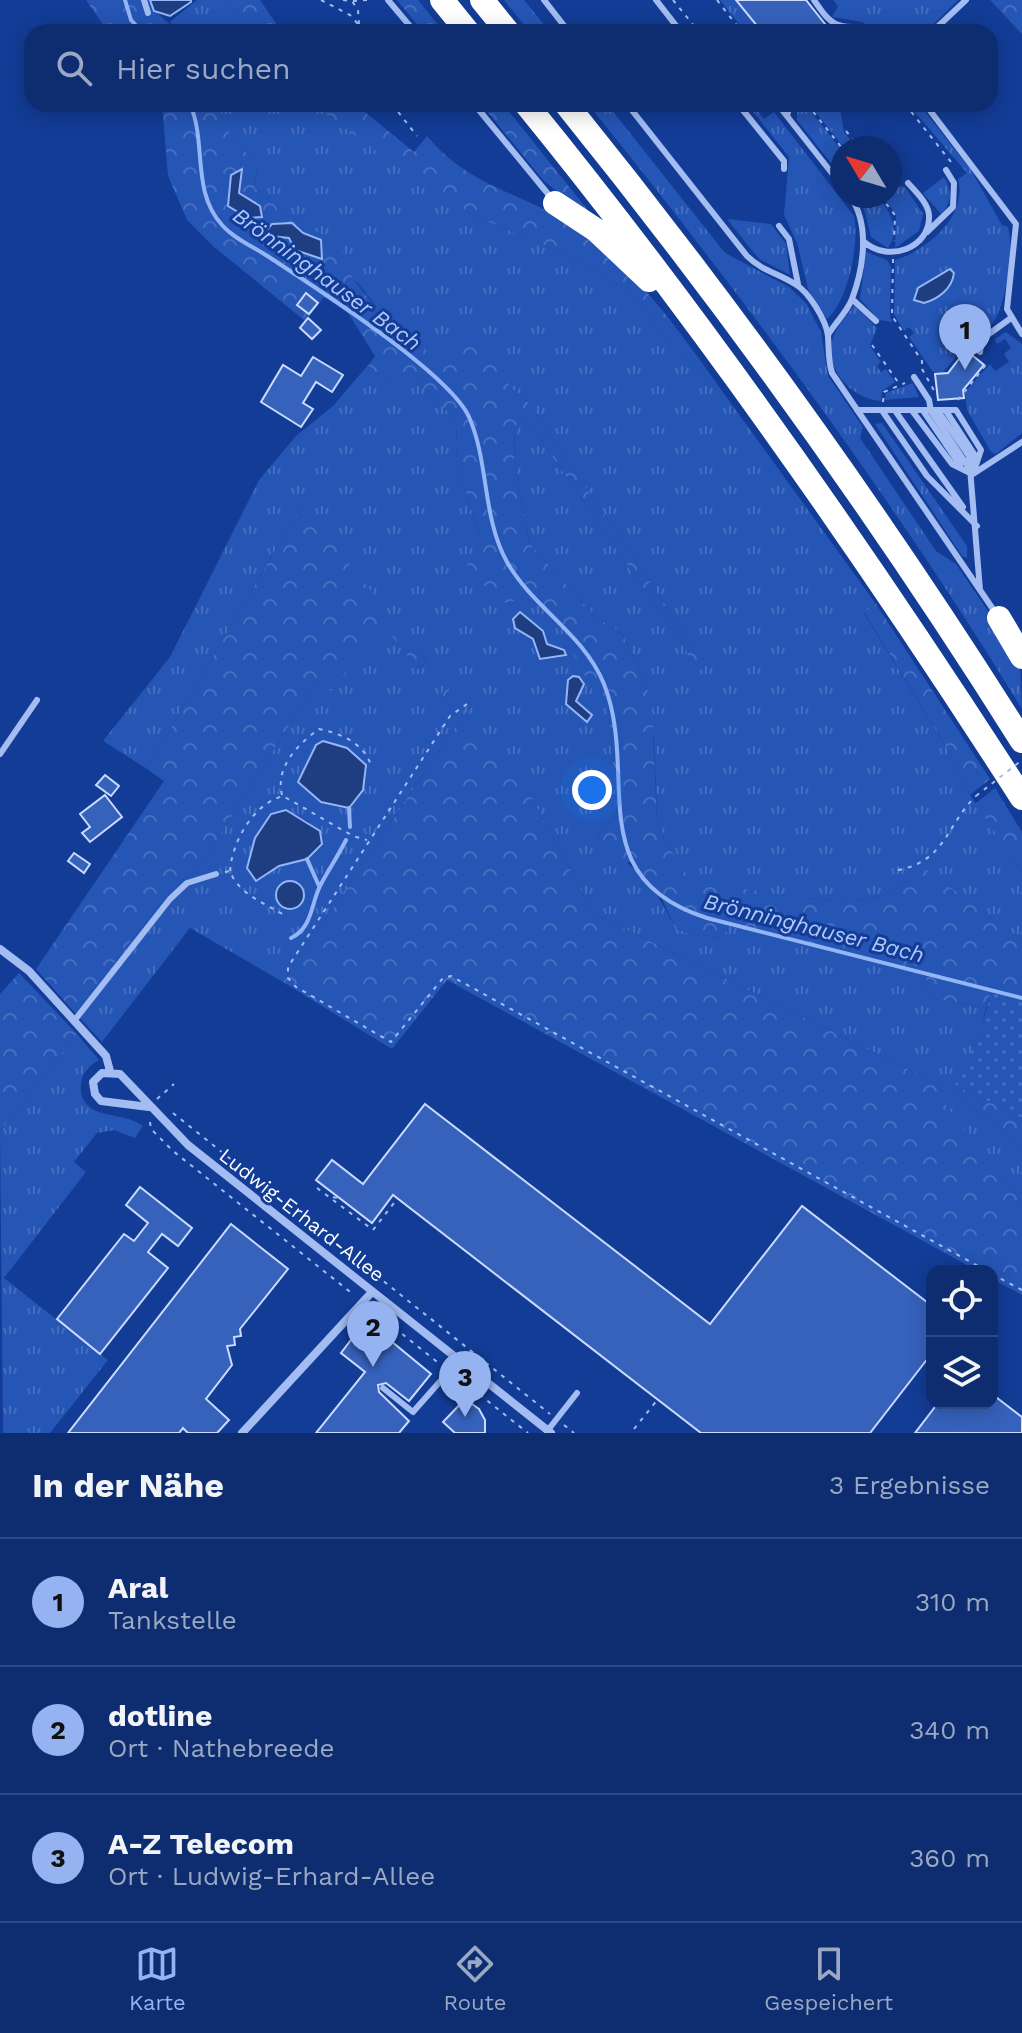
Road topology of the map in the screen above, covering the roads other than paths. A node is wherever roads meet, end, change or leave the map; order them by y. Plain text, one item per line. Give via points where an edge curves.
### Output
1 (144, 0) edge
2 (388, 0) edge
3 (442, 0) edge
4 (482, 0) edge
5 (544, 0) edge
6 (656, 0) edge
7 (814, 0) edge
8 (966, 0) edge
9 (148, 13) dead end
10 (408, 24) edge
11 (462, 24) edge
12 (502, 24) edge
13 (563, 24) edge
14 (675, 24) edge
15 (838, 24) edge
16 (940, 24) edge
17 (481, 112) edge
18 (532, 112) edge
19 (572, 112) edge
20 (633, 112) edge
21 (744, 112) edge
22 (784, 112) edge
23 (788, 112) edge
24 (931, 112) edge
25 (787, 116) junction
26 (784, 169) dead end
27 (946, 170) dead end
28 (830, 171) edge
29 (908, 183) dead end
30 (555, 203) joint
31 (858, 208) edge
32 (779, 226) dead end
33 (923, 235) junction
34 (863, 241) junction
35 (798, 284) junction
36 (852, 299) junction
37 (1011, 318) junction
38 (876, 321) dead end
39 (697, 324) junction
40 (1022, 334) edge
41 (828, 335) junction
42 (980, 352) road end
43 (914, 377) road end
44 (857, 410) junction
45 (883, 411) junction
46 (896, 411) junction
47 (913, 411) junction
48 (935, 411) junction
49 (1022, 442) edge
50 (973, 474) junction
51 (977, 526) junction
52 (980, 590) junction
53 (999, 618) joint
54 (1022, 657) edge
55 (37, 700) dead end
56 (1022, 741) edge
57 (0, 754) edge
58 (1022, 798) edge
59 (216, 874) road end
60 (0, 949) edge
61 (74, 1021) junction
62 (110, 1071) junction
63 (149, 1107) junction
64 (372, 1292) junction
65 (459, 1360) junction
66 (383, 1388) dead end
67 (577, 1393) dead end
68 (550, 1432) edge
69 (242, 1433) edge

1 - 9 lane
2 - 10 lane
3 - 11 highway
4 - 12 highway
5 - 13 lane
6 - 14 lane
7 - 15 lane
8 - 16 lane
17 - 30 lane
18 - 39 highway
19 - 56 highway via 803,416
20 - 35 lane via 747,256 762,269
21 - 26 lane via 784,161
22 - 25 lane
23 - 25 lane
24 - 37 lane via 1016,224 1008,292
25 - 28 lane
27 - 33 lane via 954,183 953,207
29 - 33 lane via 927,208
30 - 39 highway via 596,230
31 - 34 lane
32 - 35 lane via 789,239
33 - 34 lane via 893,254 879,253
34 - 36 lane
35 - 41 lane
36 - 38 lane
36 - 41 lane
37 - 40 lane
37 - 42 lane via 982,339
39 - 58 highway via 830,508
41 - 44 lane via 832,373
43 - 48 lane
44 - 45 lane
44 - 52 lane
45 - 46 lane
45 - 51 lane via 927,476
46 - 47 lane
46 - 51 lane
47 - 48 lane
47 - 50 lane via 952,464
48 - 50 lane via 969,456
48 - 50 lane via 957,462
48 - 50 lane via 956,410 981,450
49 - 50 lane
50 - 51 lane
51 - 52 lane
52 - 53 lane
53 - 54 highway
55 - 57 lane
59 - 61 lane via 187,883 170,899
60 - 61 street, Ludwig-Erhard-Allee via 29,971
61 - 62 street, Ludwig-Erhard-Allee via 106,1056
62 - 63 street, Ludwig-Erhard-Allee via 120,1074
62 - 63 street via 93,1082 98,1098
63 - 64 street, Ludwig-Erhard-Allee via 188,1145
64 - 65 street, Ludwig-Erhard-Allee
64 - 69 street
65 - 66 lane via 413,1412
65 - 68 street, Ludwig-Erhard-Allee
67 - 68 lane

